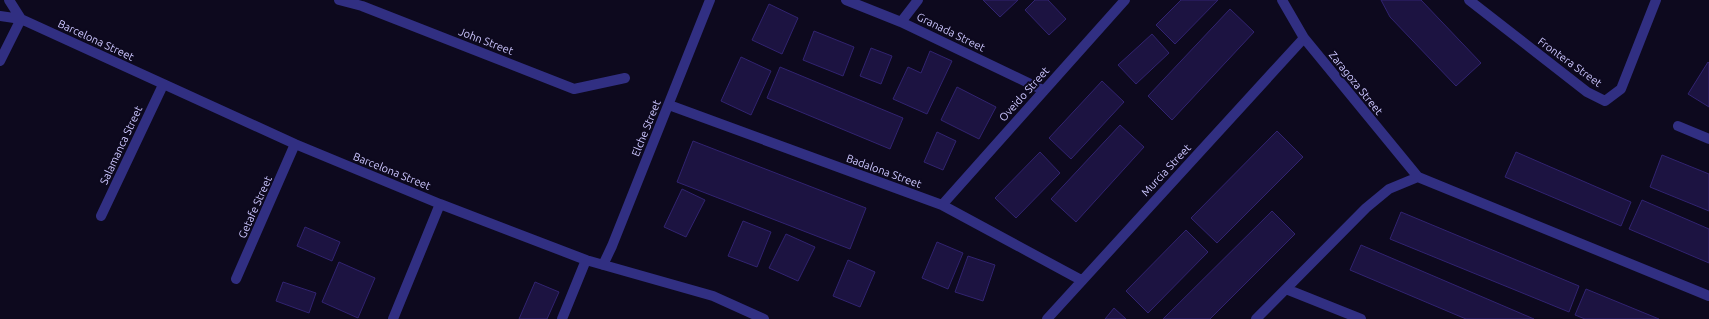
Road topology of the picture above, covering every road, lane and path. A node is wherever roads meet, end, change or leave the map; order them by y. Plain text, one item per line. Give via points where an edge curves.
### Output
1 (9, 0) edge
2 (339, 0) edge
3 (710, 0) edge
4 (846, 0) edge
5 (918, 0) edge
6 (1125, 0) edge
7 (1282, 0) edge
8 (1469, 0) edge
9 (1656, 0) edge
10 (363, 3) edge
11 (0, 16) edge
12 (21, 19) junction
13 (901, 22) junction
14 (1304, 38) junction
15 (0, 61) edge
16 (625, 78) dead end
17 (163, 85) junction
18 (1043, 90) junction
19 (669, 105) junction
20 (1678, 126) dead end
21 (1709, 139) edge
22 (295, 144) junction
23 (1418, 177) junction
24 (440, 204) junction
25 (942, 205) junction
26 (101, 216) dead end
27 (586, 260) junction
28 (603, 265) junction
29 (236, 279) dead end
30 (1081, 280) junction
31 (1286, 289) junction
32 (1709, 296) edge
33 (393, 319) edge
34 (562, 319) edge
35 (764, 319) edge
36 (1047, 319) edge
37 (1256, 319) edge
38 (1361, 319) edge

1 - 12 street
2 - 10 street, John Street
3 - 19 street, Elche Street
4 - 13 street, Granada Street
5 - 13 street
6 - 18 street, Oveido Street
7 - 14 street, Zaragoza Street
8 - 9 street, Frontera Street via 1587,92 1605,100 1621,89
10 - 16 street, John Street via 574,89
11 - 12 street, Barcelona Street
12 - 15 street
12 - 17 street, Barcelona Street
13 - 18 street, Granada Street
14 - 23 street, Zaragoza Street
14 - 30 street, Murcia Street
17 - 22 street, Barcelona Street
17 - 26 street, Salamanca Street
18 - 25 street, Oveido Street
19 - 25 street, Badalona Street
19 - 28 street, Elche Street
20 - 21 street
22 - 24 street, Barcelona Street
22 - 29 street, Getafe Street
23 - 31 street via 1389,189 1366,208
23 - 32 street
24 - 27 street, Barcelona Street
24 - 33 street
25 - 30 street, Badalona Street
27 - 28 street, Barcelona Street
27 - 34 street
28 - 35 street, Barcelona Street via 713,296
30 - 36 street, Murcia Street
31 - 37 street
31 - 38 street

